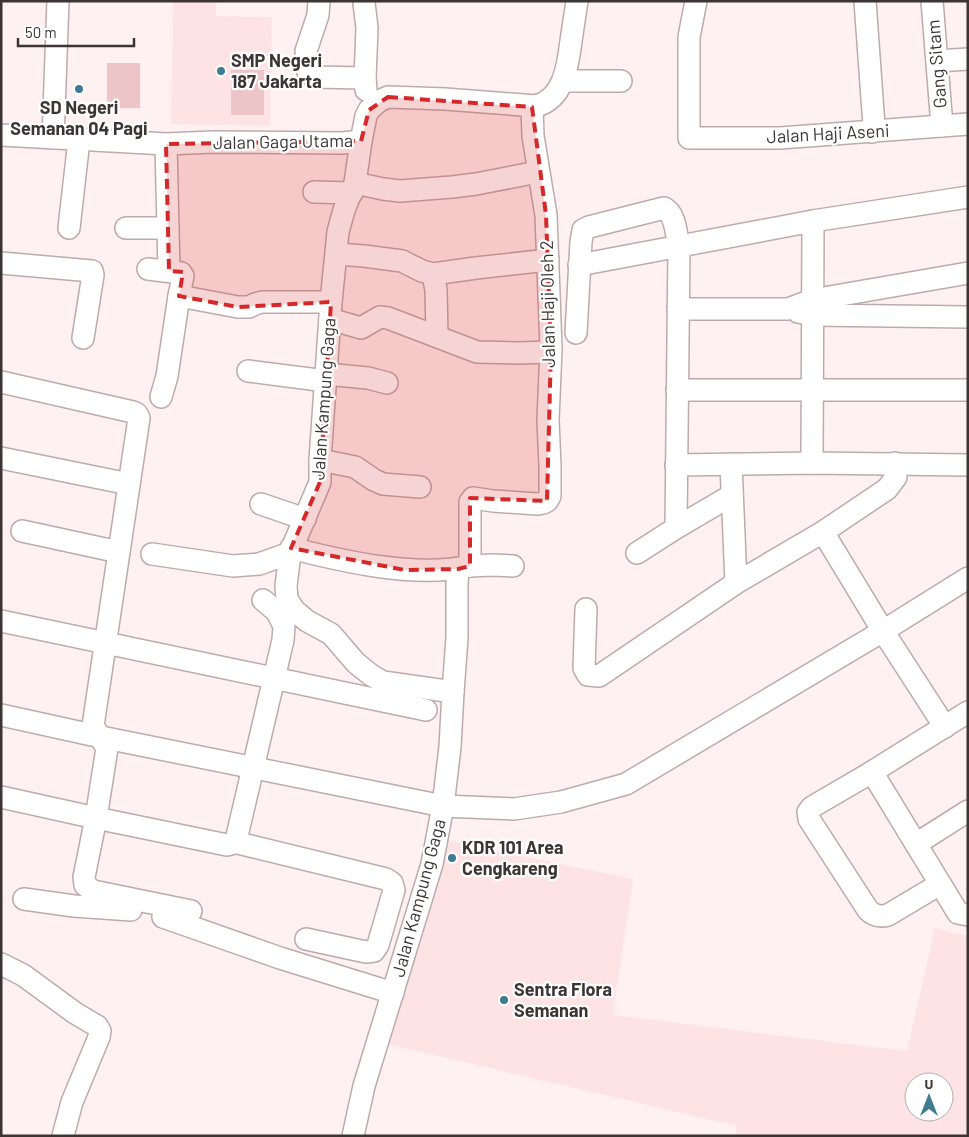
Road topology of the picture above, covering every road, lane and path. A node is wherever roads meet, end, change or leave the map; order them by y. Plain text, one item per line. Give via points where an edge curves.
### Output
1 (58, 1) edge
2 (319, 1) edge
3 (577, 1) edge
4 (696, 1) edge
5 (865, 1) edge
6 (932, 1) edge
7 (364, 3) dead end
8 (968, 59) edge
9 (937, 61) junction
10 (365, 78) junction
11 (563, 81) junction
12 (622, 81) dead end
13 (532, 107) junction
14 (369, 110) junction
15 (968, 124) edge
16 (942, 126) junction
17 (875, 130) junction
18 (1, 135) edge
19 (53, 138) junction
20 (79, 140) junction
21 (361, 141) junction
22 (166, 144) junction
23 (538, 172) junction
24 (353, 188) junction
25 (314, 192) dead end
26 (968, 197) edge
27 (813, 221) junction
28 (69, 228) dead end
29 (126, 228) dead end
30 (168, 228) junction
31 (679, 247) junction
32 (337, 254) junction
33 (548, 260) junction
34 (1, 263) edge
35 (579, 265) junction
36 (148, 269) dead end
37 (169, 271) junction
38 (968, 273) edge
39 (434, 274) junction
40 (179, 296) junction
41 (812, 308) junction
42 (678, 309) junction
43 (331, 311) junction
44 (968, 317) edge
45 (576, 333) dead end
46 (437, 336) junction
47 (83, 338) dead end
48 (550, 352) junction
49 (248, 371) dead end
50 (326, 377) junction
51 (1, 382) edge
52 (387, 383) dead end
53 (677, 390) junction
54 (812, 390) junction
55 (968, 390) edge
56 (161, 397) dead end
57 (1, 458) edge
58 (320, 460) junction
59 (812, 462) junction
60 (895, 463) junction
61 (732, 464) junction
62 (676, 465) junction
63 (968, 465) edge
64 (129, 484) junction
65 (420, 487) dead end
66 (732, 495) junction
67 (261, 504) dead end
68 (305, 519) junction
69 (676, 528) junction
70 (22, 531) dead end
71 (823, 532) junction
72 (290, 551) junction
73 (120, 552) junction
74 (637, 553) dead end
75 (152, 554) dead end
76 (512, 566) dead end
77 (464, 567) junction
78 (968, 578) edge
79 (736, 583) junction
80 (263, 600) dead end
81 (586, 609) dead end
82 (1, 621) edge
83 (883, 631) junction
84 (105, 643) junction
85 (274, 678) junction
86 (453, 692) junction
87 (426, 710) dead end
88 (968, 712) edge
89 (1, 715) edge
90 (945, 727) junction
91 (101, 737) junction
92 (253, 767) junction
93 (872, 772) junction
94 (1, 797) edge
95 (444, 806) junction
96 (968, 811) edge
97 (96, 818) junction
98 (234, 842) junction
99 (916, 844) junction
100 (940, 884) junction
101 (24, 899) dead end
102 (191, 911) dead end
103 (965, 912) edge
104 (306, 939) dead end
105 (1, 964) edge
106 (393, 993) junction
107 (63, 1136) edge
108 (353, 1136) edge

1 - 19 street
2 - 10 street via 306,51 308,72 314,76
3 - 11 street
4 - 17 street, Jalan Haji Aseni via 689,37 689,138 780,138
5 - 17 street
6 - 9 street, Gang Sitam
7 - 10 street via 367,28
8 - 9 street
9 - 16 street, Gang Sitam
10 - 14 street
11 - 12 street
11 - 13 street via 550,99
13 - 14 street, Jalan Gaga Utama via 391,97 379,101
13 - 23 street, Jalan Haji Oleh 2
14 - 21 street, Jalan Gaga Utama
15 - 16 street, Jalan Haji Aseni
16 - 17 street, Jalan Haji Aseni
18 - 19 street, Jalan Gaga Utama
19 - 20 street, Jalan Gaga Utama
20 - 22 street, Jalan Gaga Utama
20 - 28 street
21 - 22 street, Jalan Gaga Utama
21 - 24 street, Jalan Kampung Gaga
22 - 30 street
23 - 24 street via 452,187 400,191
23 - 33 street, Jalan Haji Oleh 2 via 546,210
24 - 25 street
24 - 32 street, Jalan Kampung Gaga via 338,232
26 - 27 street
27 - 31 street
27 - 41 street
29 - 30 street
30 - 37 street
31 - 35 street
31 - 35 street via 672,216 664,208 583,230
31 - 42 street
32 - 39 street via 402,261
32 - 43 street, Jalan Kampung Gaga
33 - 39 street
33 - 48 street, Jalan Haji Oleh 2
34 - 47 street via 92,271
35 - 45 street
36 - 37 street
37 - 40 street via 183,276
38 - 41 street
39 - 46 street
40 - 43 street via 238,307 262,302
40 - 56 street
41 - 42 street
41 - 44 street
41 - 54 street
42 - 53 street
43 - 46 street via 361,328 384,317
43 - 50 street, Jalan Kampung Gaga
46 - 48 street via 477,352
48 - 77 street, Jalan Haji Oleh 2 via 550,496 538,504 473,498
49 - 50 street
50 - 52 street via 368,378
50 - 58 street, Jalan Kampung Gaga
51 - 64 street via 137,414
53 - 54 street
53 - 62 street
54 - 55 street
54 - 59 street
57 - 64 street
58 - 65 street via 355,467 383,484
58 - 68 street, Jalan Kampung Gaga via 320,482
59 - 60 street
59 - 61 street
60 - 63 street
60 - 71 street via 896,477 887,488
61 - 62 street
61 - 66 street
62 - 69 street
64 - 73 street
66 - 69 street
66 - 79 street
67 - 68 street
68 - 72 street, Jalan Kampung Gaga
69 - 74 street
70 - 73 street
71 - 79 street
71 - 83 street
72 - 75 street via 259,564 233,566
72 - 77 street via 405,570
72 - 86 street, Jalan Kampung Gaga via 287,599 295,611 332,634 356,663 383,682
73 - 84 street
76 - 77 street
77 - 86 street via 457,584
78 - 83 street
79 - 81 street via 599,676 588,675 584,668
80 - 85 street via 277,612 284,626
82 - 84 street
83 - 90 street
83 - 95 street via 626,784 561,802 514,809
84 - 85 street
84 - 91 street via 93,726
85 - 87 street
85 - 92 street
86 - 95 street, Jalan Kampung Gaga
88 - 90 street
89 - 91 street
90 - 93 street
91 - 92 street
91 - 97 street via 107,748
92 - 95 street
92 - 98 street
93 - 99 street
93 - 100 street via 812,807 808,812 809,820 874,915 888,915
94 - 97 street
95 - 106 street, Jalan Kampung Gaga via 429,873
96 - 99 street
97 - 98 street via 227,845
97 - 102 street via 85,885 93,891
98 - 104 street via 392,883 394,890 374,951
99 - 100 street
100 - 103 street
101 - 106 street via 155,915
105 - 107 street via 23,975 99,1028 99,1037 72,1102
106 - 108 street, Jalan Kampung Gaga via 364,1086

